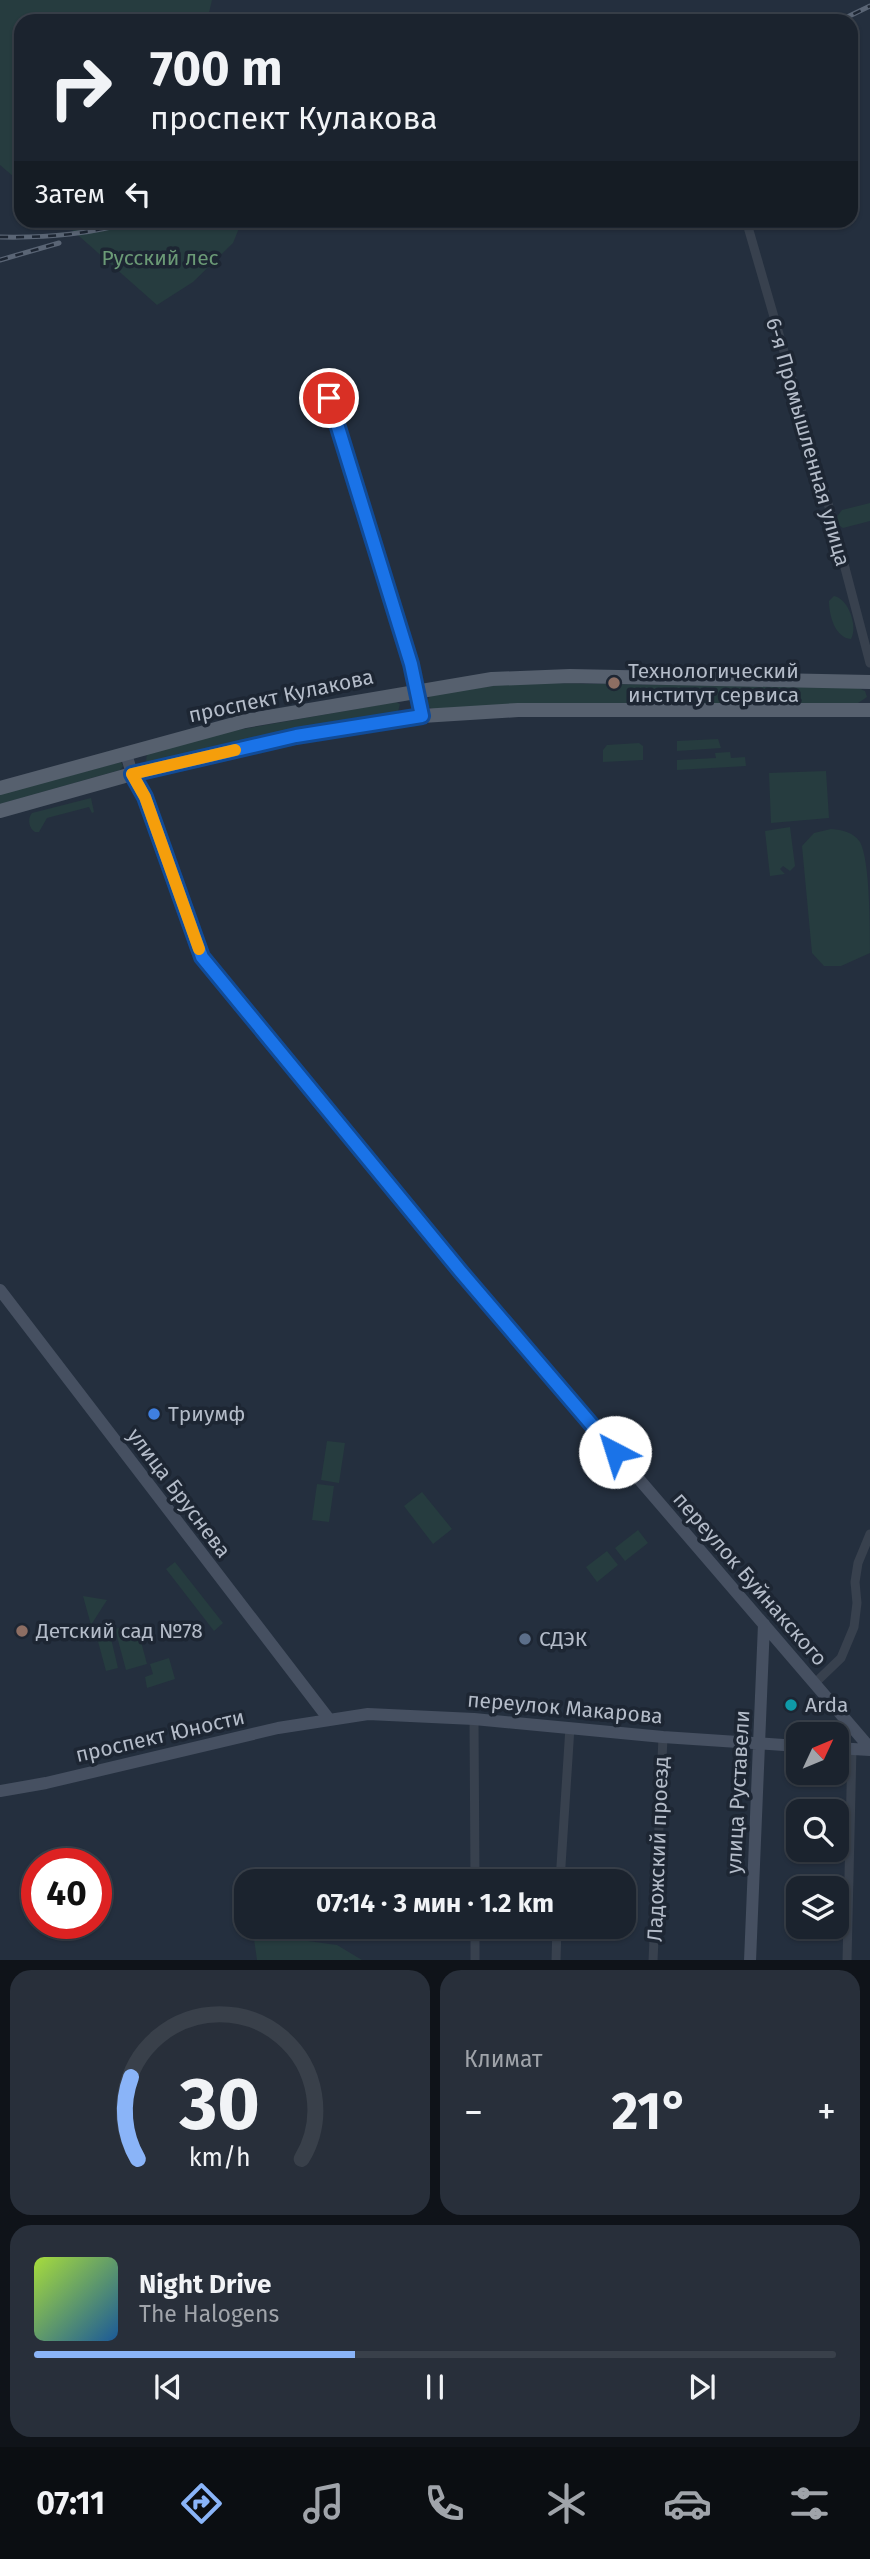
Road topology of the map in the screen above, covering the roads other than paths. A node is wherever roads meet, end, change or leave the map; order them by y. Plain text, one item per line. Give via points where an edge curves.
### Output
1 (748, 228) edge
2 (323, 379) dead end
3 (870, 663) edge
4 (870, 682) edge
5 (418, 691) junction
6 (870, 710) edge
7 (422, 716) junction
8 (126, 754) junction
9 (132, 774) junction
10 (0, 788) edge
11 (0, 811) edge
12 (0, 1290) edge
13 (870, 1534) edge
14 (764, 1624) junction
15 (815, 1683) junction
16 (328, 1718) junction
17 (474, 1719) junction
18 (570, 1727) junction
19 (663, 1737) junction
20 (759, 1742) junction
21 (786, 1745) edge
22 (852, 1748) joint
23 (870, 1749) edge
24 (0, 1791) edge
25 (475, 1869) edge
26 (561, 1869) edge
27 (475, 1939) edge
28 (557, 1939) edge
29 (475, 1960) edge
30 (556, 1960) edge
31 (653, 1960) edge
32 (750, 1960) edge
33 (847, 1960) edge

1 - 3 street, 6-я Промышленная улица
2 - 5 street
4 - 5 main road, проспект Кулакова via 560,676 492,679
5 - 7 street
5 - 8 main road, проспект Кулакова via 245,721
6 - 7 main road, проспект Кулакова via 518,710
7 - 9 main road, проспект Кулакова via 307,733
8 - 9 street, переулок Буйнакского
8 - 10 main road, проспект Кулакова
9 - 11 main road, проспект Кулакова
9 - 14 street, переулок Буйнакского via 145,797 202,957 461,1272
12 - 16 street, улица Бруснева
13 - 15 street via 856,1573 854,1627 842,1658
14 - 15 street, переулок Буйнакского
14 - 20 street, улица Руставели
15 - 23 street, переулок Буйнакского
16 - 17 street, переулок Макарова via 386,1714
16 - 24 street, проспект Юности
17 - 18 street, переулок Макарова
17 - 25 street
18 - 19 street, переулок Макарова
18 - 26 street
19 - 20 street, переулок Макарова
19 - 31 street, Ладожский проезд
20 - 21 street, переулок Макарова
20 - 32 street, улица Руставели
22 - 23 street
22 - 33 street
27 - 29 street
28 - 30 street

